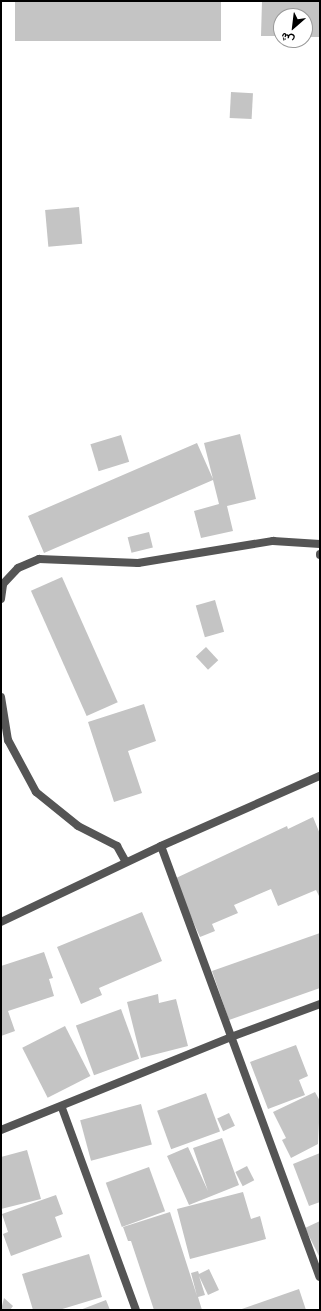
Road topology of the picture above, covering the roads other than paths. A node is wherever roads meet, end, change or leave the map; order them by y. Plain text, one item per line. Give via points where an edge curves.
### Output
1 (320, 544) edge
2 (1, 599) edge
3 (1, 697) edge
4 (320, 776) edge
5 (161, 846) junction
6 (126, 862) junction
7 (1, 922) edge
8 (320, 1004) edge
9 (230, 1037) junction
10 (62, 1108) junction
11 (1, 1130) edge
12 (320, 1277) edge
13 (136, 1310) edge

1 - 2 street via 273,541 138,563 39,559 18,568 3,584
3 - 6 street via 8,740 36,792 78,826 117,846
4 - 5 street
5 - 6 street
5 - 9 street
6 - 7 street
8 - 9 street
9 - 10 street
9 - 12 street
10 - 11 street
10 - 13 street

